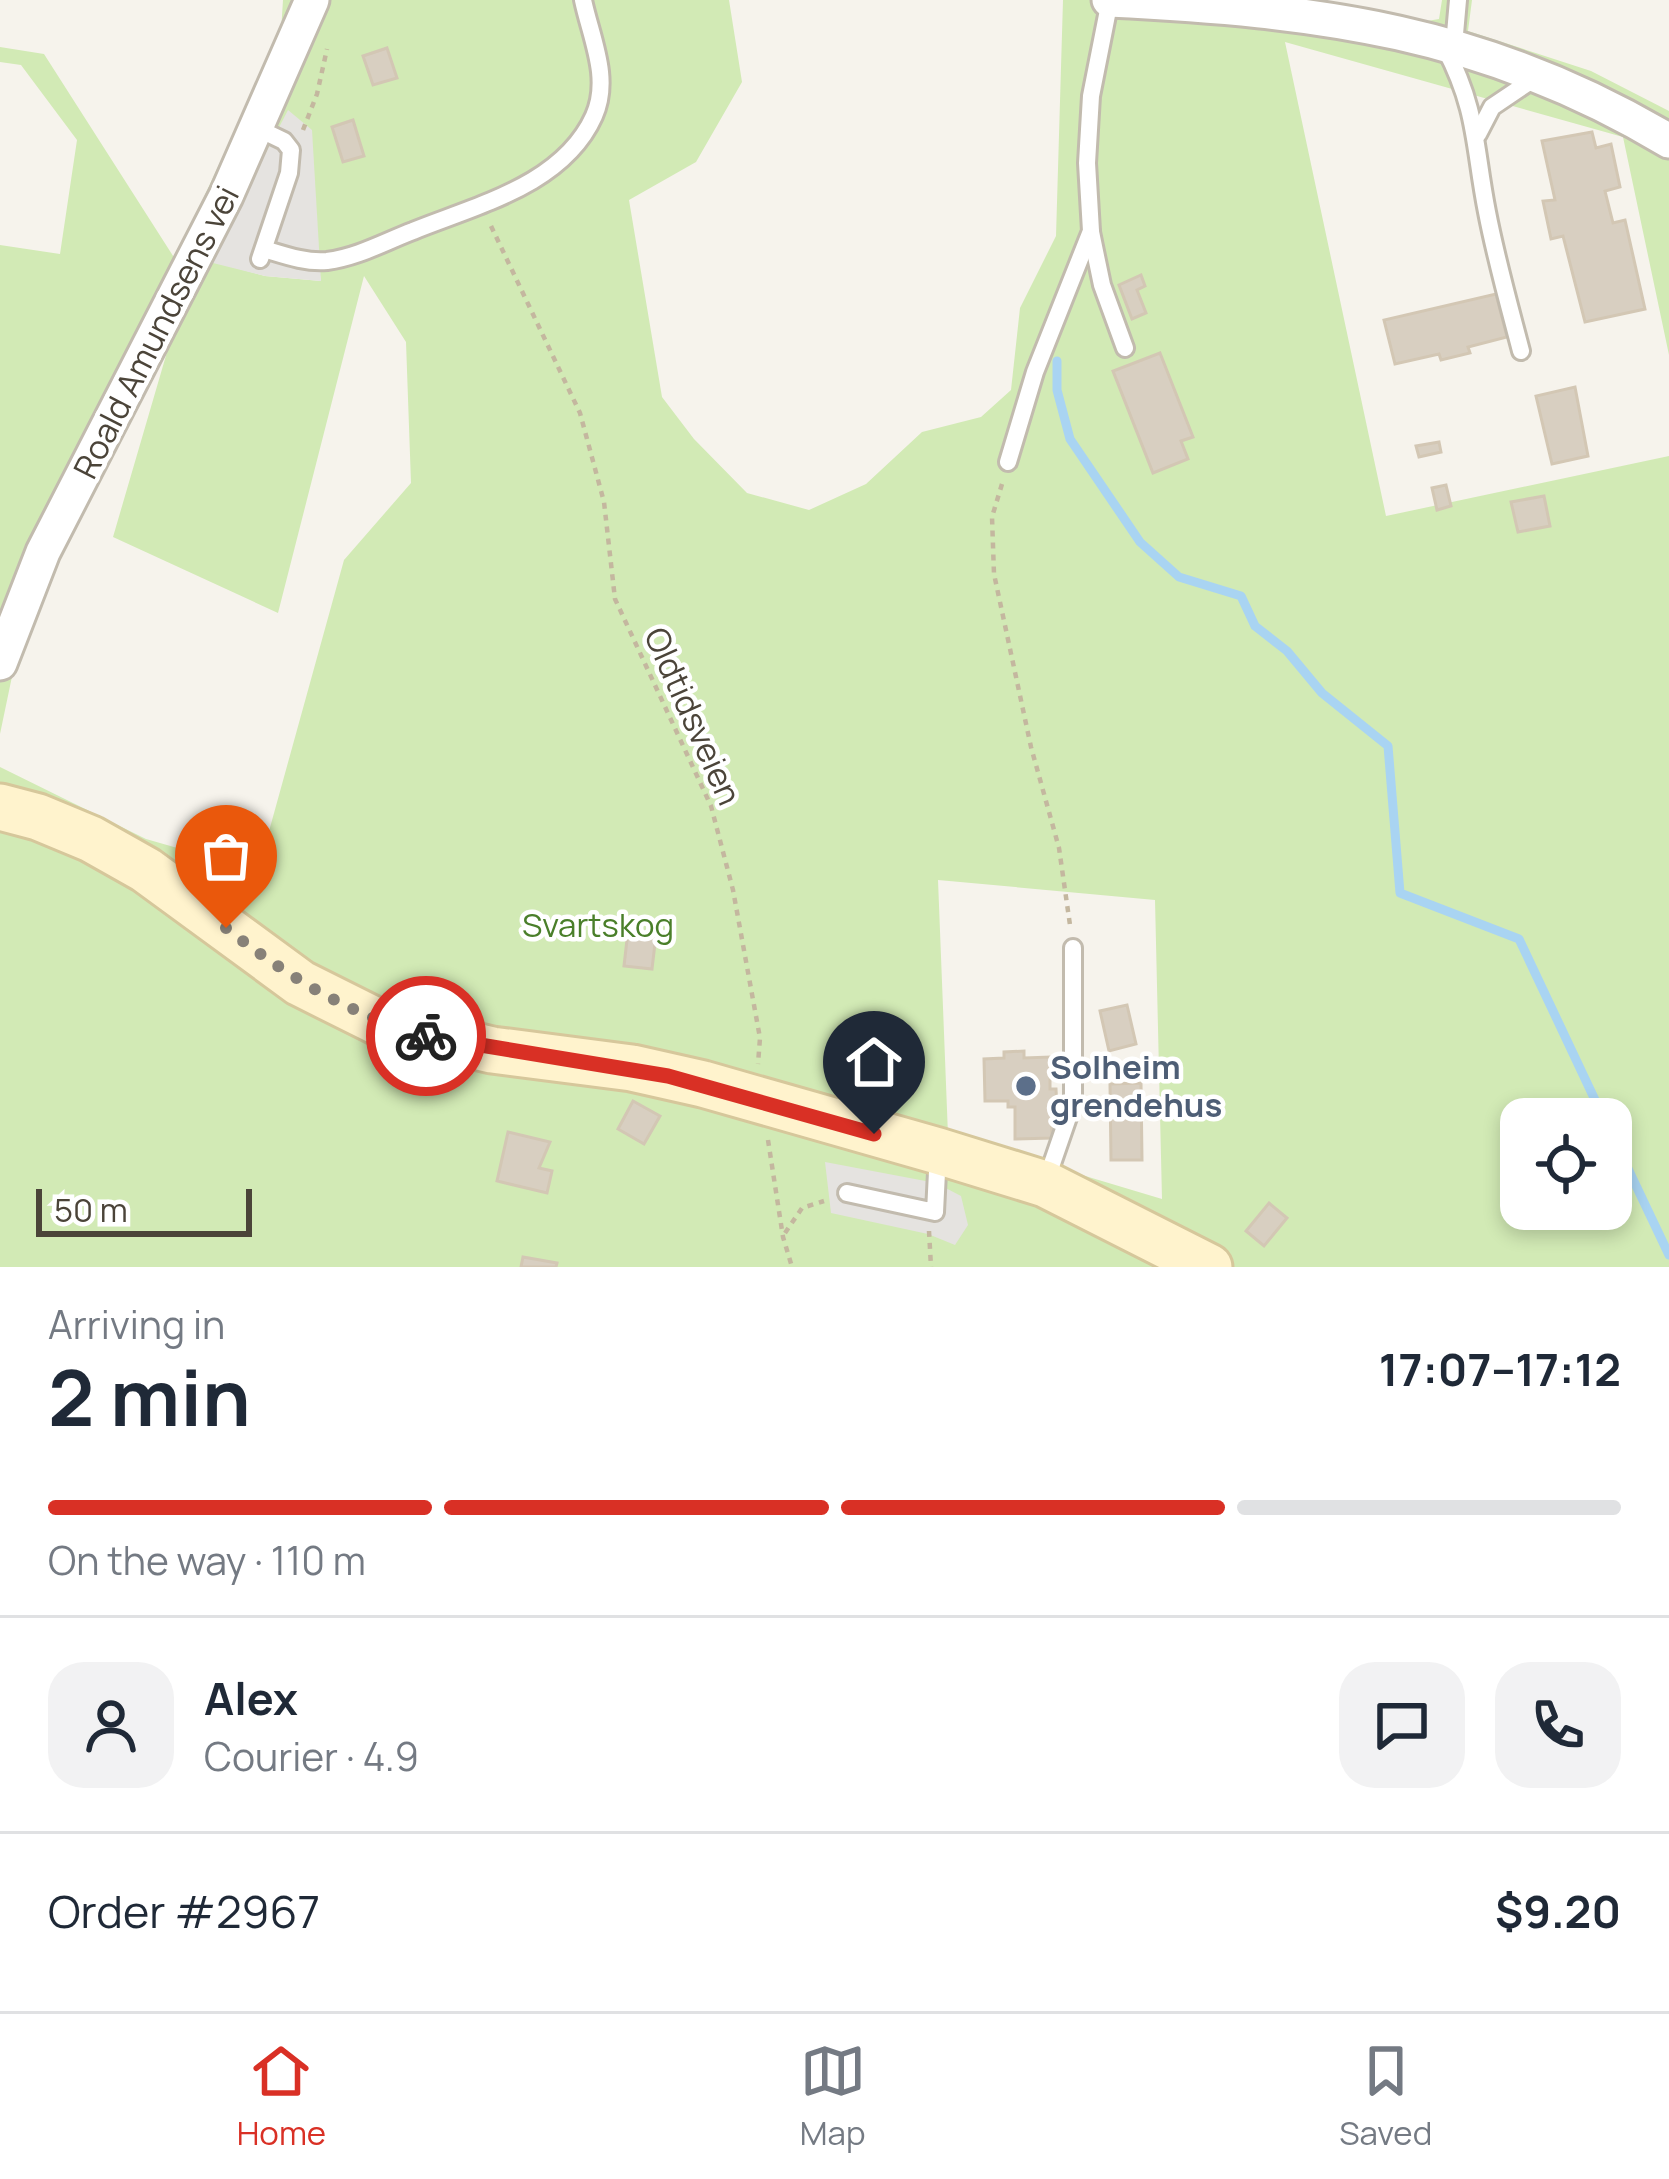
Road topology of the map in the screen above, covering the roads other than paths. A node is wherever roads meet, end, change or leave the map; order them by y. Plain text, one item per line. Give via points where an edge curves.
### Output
1 (312, 0) edge
2 (583, 0) edge
3 (1110, 0) edge
4 (1458, 0) edge
5 (1448, 44) junction
6 (1539, 77) junction
7 (257, 128) junction
8 (1478, 134) junction
9 (1669, 141) edge
10 (1091, 231) junction
11 (1125, 348) dead end
12 (1521, 351) dead end
13 (1008, 462) road end
14 (0, 663) edge
15 (0, 807) edge
16 (1073, 948) road end
17 (938, 1151) junction
18 (1045, 1184) junction
19 (847, 1193) road end
20 (1209, 1267) edge

1 - 7 street, Roald Amundsens vei
2 - 7 lane via 602,91 576,148 481,205 358,254 322,262 262,254 291,150
3 - 5 street via 1353,21
3 - 10 lane via 1091,96
4 - 5 lane
5 - 6 street
5 - 8 lane
6 - 8 lane via 1492,107
6 - 9 street
7 - 14 street, Roald Amundsens vei via 43,552
8 - 12 lane via 1486,208
10 - 11 lane
10 - 13 lane
15 - 17 main road via 91,839 146,870 301,983 382,1024 632,1068
16 - 18 lane via 1073,1103
17 - 18 main road
17 - 19 lane via 935,1212
18 - 20 main road

